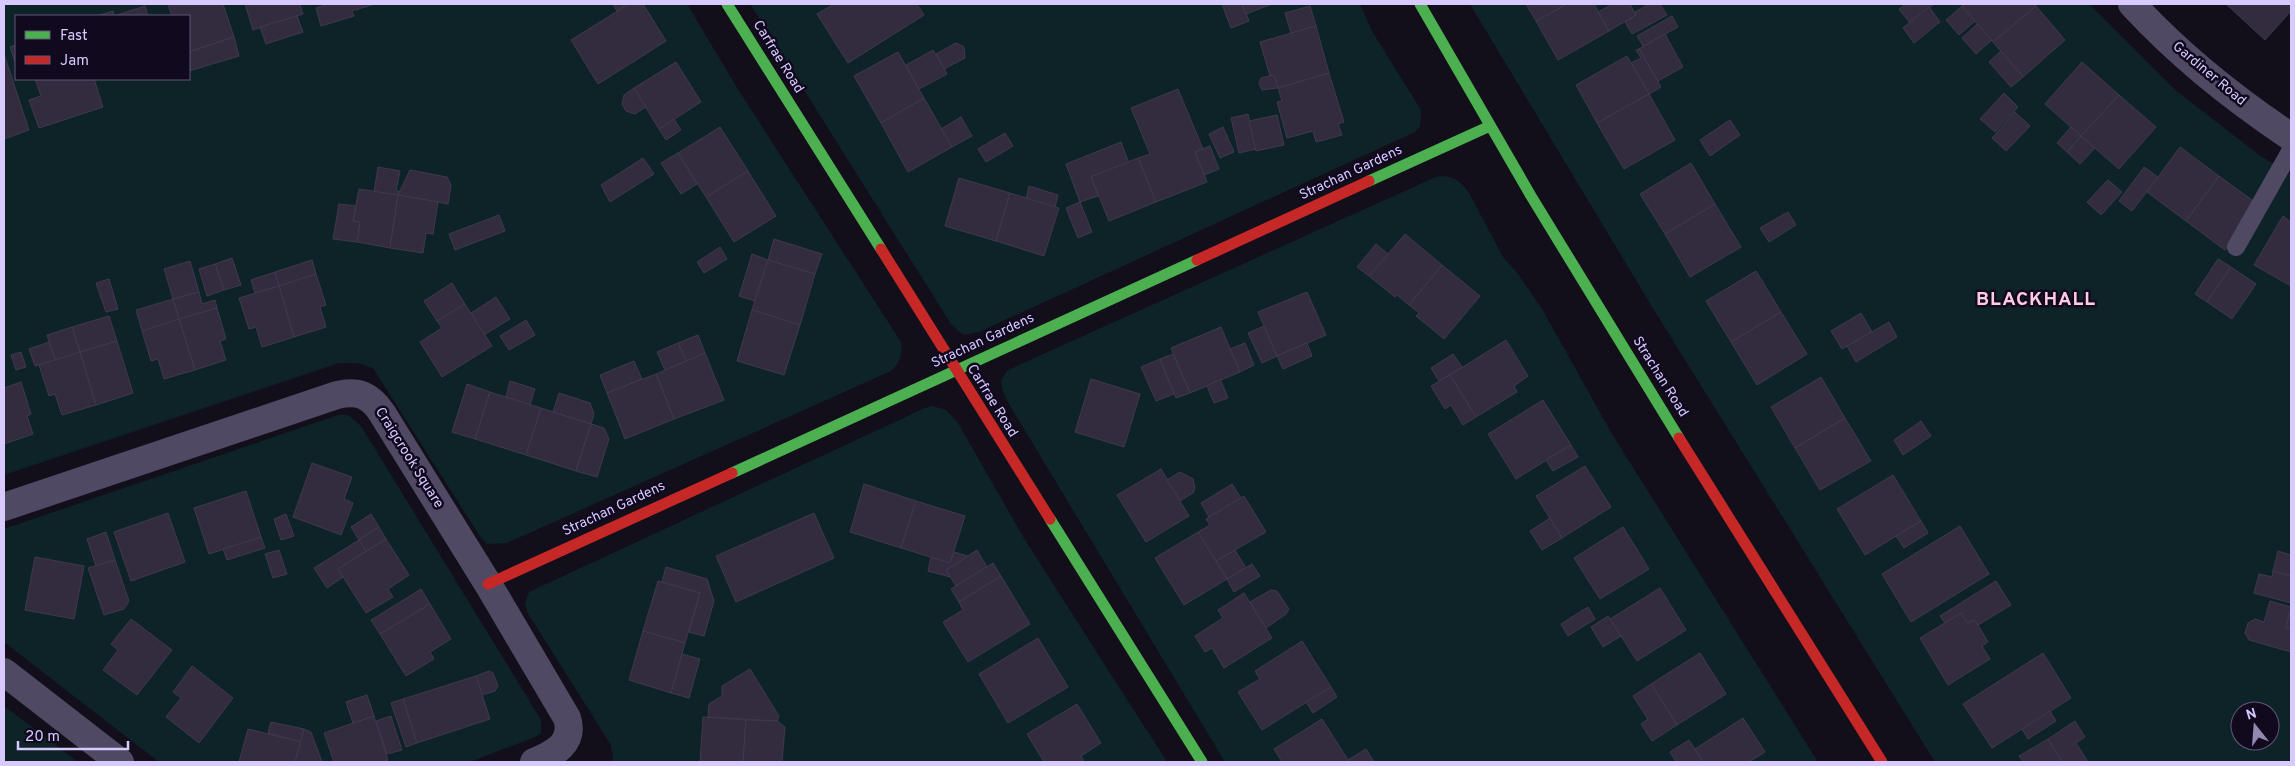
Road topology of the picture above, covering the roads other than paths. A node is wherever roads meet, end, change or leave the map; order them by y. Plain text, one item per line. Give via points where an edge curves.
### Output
1 (727, 4) edge
2 (1420, 4) edge
3 (2132, 4) edge
4 (1490, 126) junction
5 (2291, 138) edge
6 (2291, 150) edge
7 (2236, 247) dead end
8 (955, 370) junction
9 (4, 507) edge
10 (488, 584) junction
11 (4, 672) edge
12 (120, 762) edge
13 (534, 762) edge
14 (1202, 762) edge
15 (1882, 762) edge

1 - 8 street, Carfrae Road
2 - 4 street, Strachan Road
3 - 5 street, Gardiner Road via 2217,83
4 - 8 street, Strachan Gardens
4 - 15 street, Strachan Road
6 - 7 lane
8 - 10 street, Strachan Gardens
8 - 14 street, Carfrae Road
9 - 10 street, Craigcrook Square via 337,395 356,392 364,394 376,405
10 - 13 street, Craigcrook Square via 569,724 566,742 560,750
11 - 12 street

